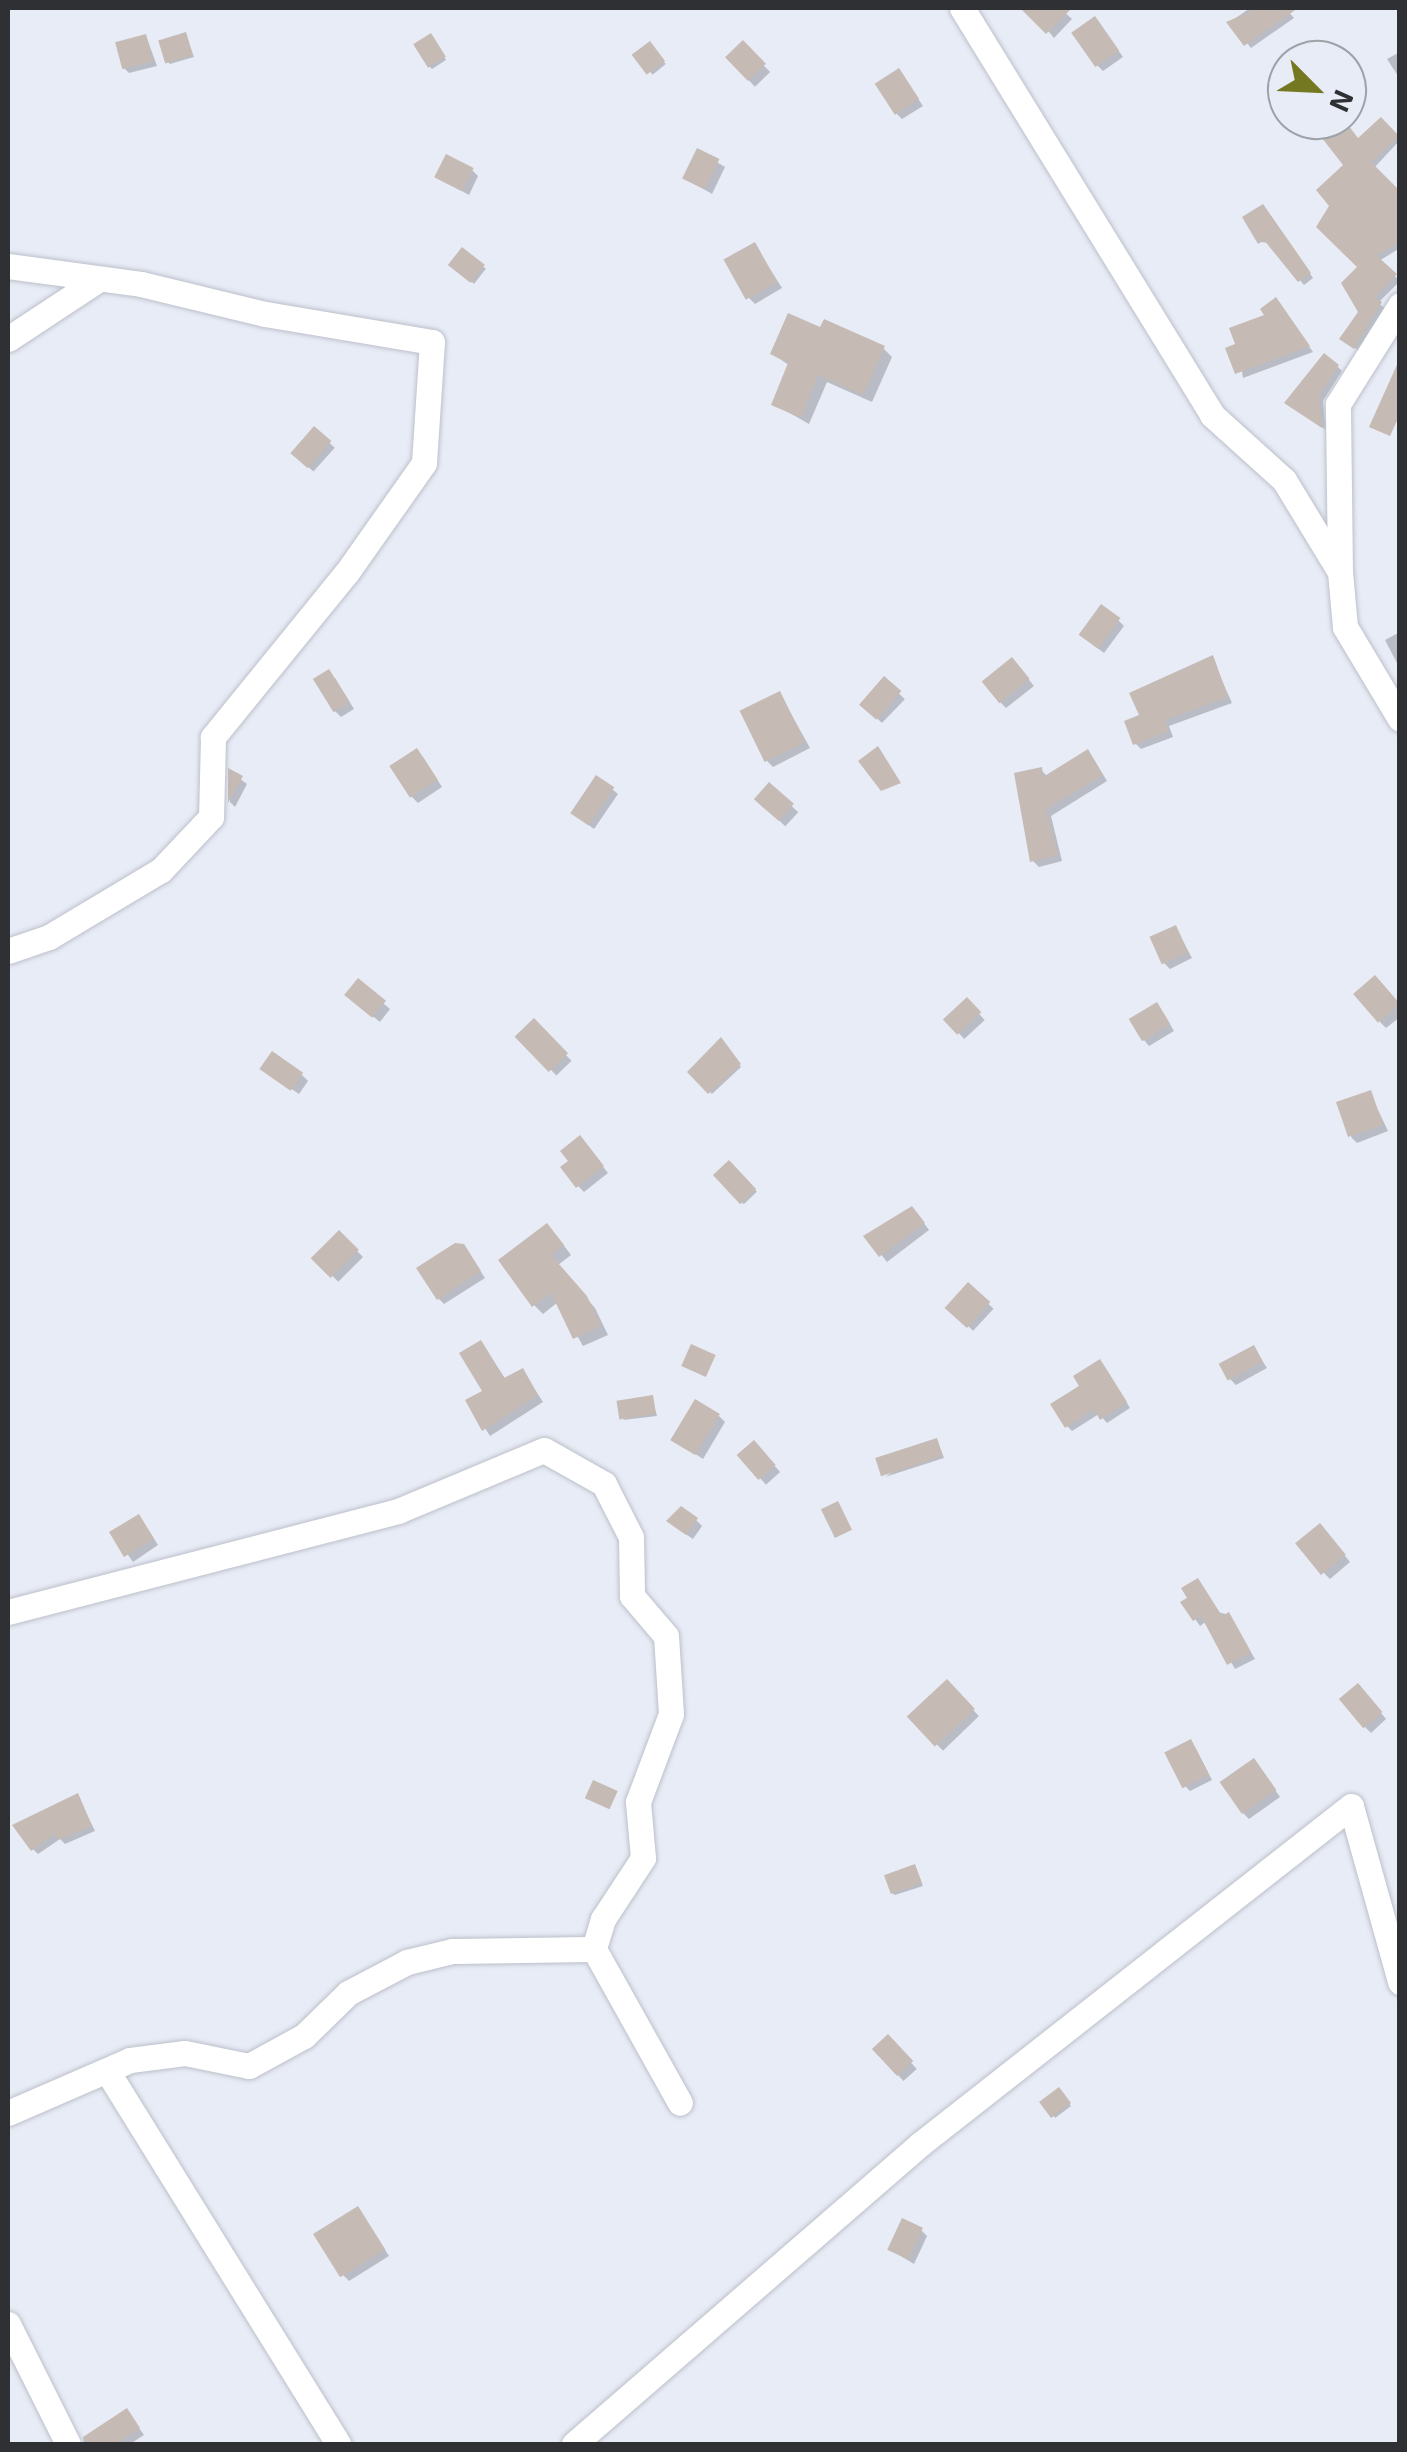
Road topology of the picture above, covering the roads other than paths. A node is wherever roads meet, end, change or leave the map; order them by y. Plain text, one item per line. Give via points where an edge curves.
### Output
1 (962, 8) edge
2 (8, 266) edge
3 (99, 278) junction
4 (1400, 305) edge
5 (8, 339) edge
6 (1340, 572) junction
7 (1400, 719) edge
8 (8, 951) edge
9 (8, 1612) edge
10 (594, 1949) junction
11 (1400, 1982) edge
12 (109, 2074) junction
13 (680, 2103) dead end
14 (8, 2113) edge
15 (8, 2324) edge
16 (68, 2444) edge
17 (338, 2444) edge
18 (574, 2444) edge

1 - 6 street via 1212,415 1284,480
2 - 3 street
3 - 5 street
3 - 8 street via 432,342 424,463 213,737 212,816 161,870 49,937
4 - 6 street via 1338,404
6 - 7 street via 1346,626
9 - 10 street via 398,1512 544,1450 604,1484 631,1537 632,1596 666,1636 670,1714 638,1802 643,1858 604,1919
10 - 12 street via 452,1951 407,1962 348,1993 304,2036 249,2066 184,2054 130,2060
10 - 13 street
11 - 18 street via 1351,1806 919,2145
12 - 14 street
12 - 17 street
15 - 16 street

